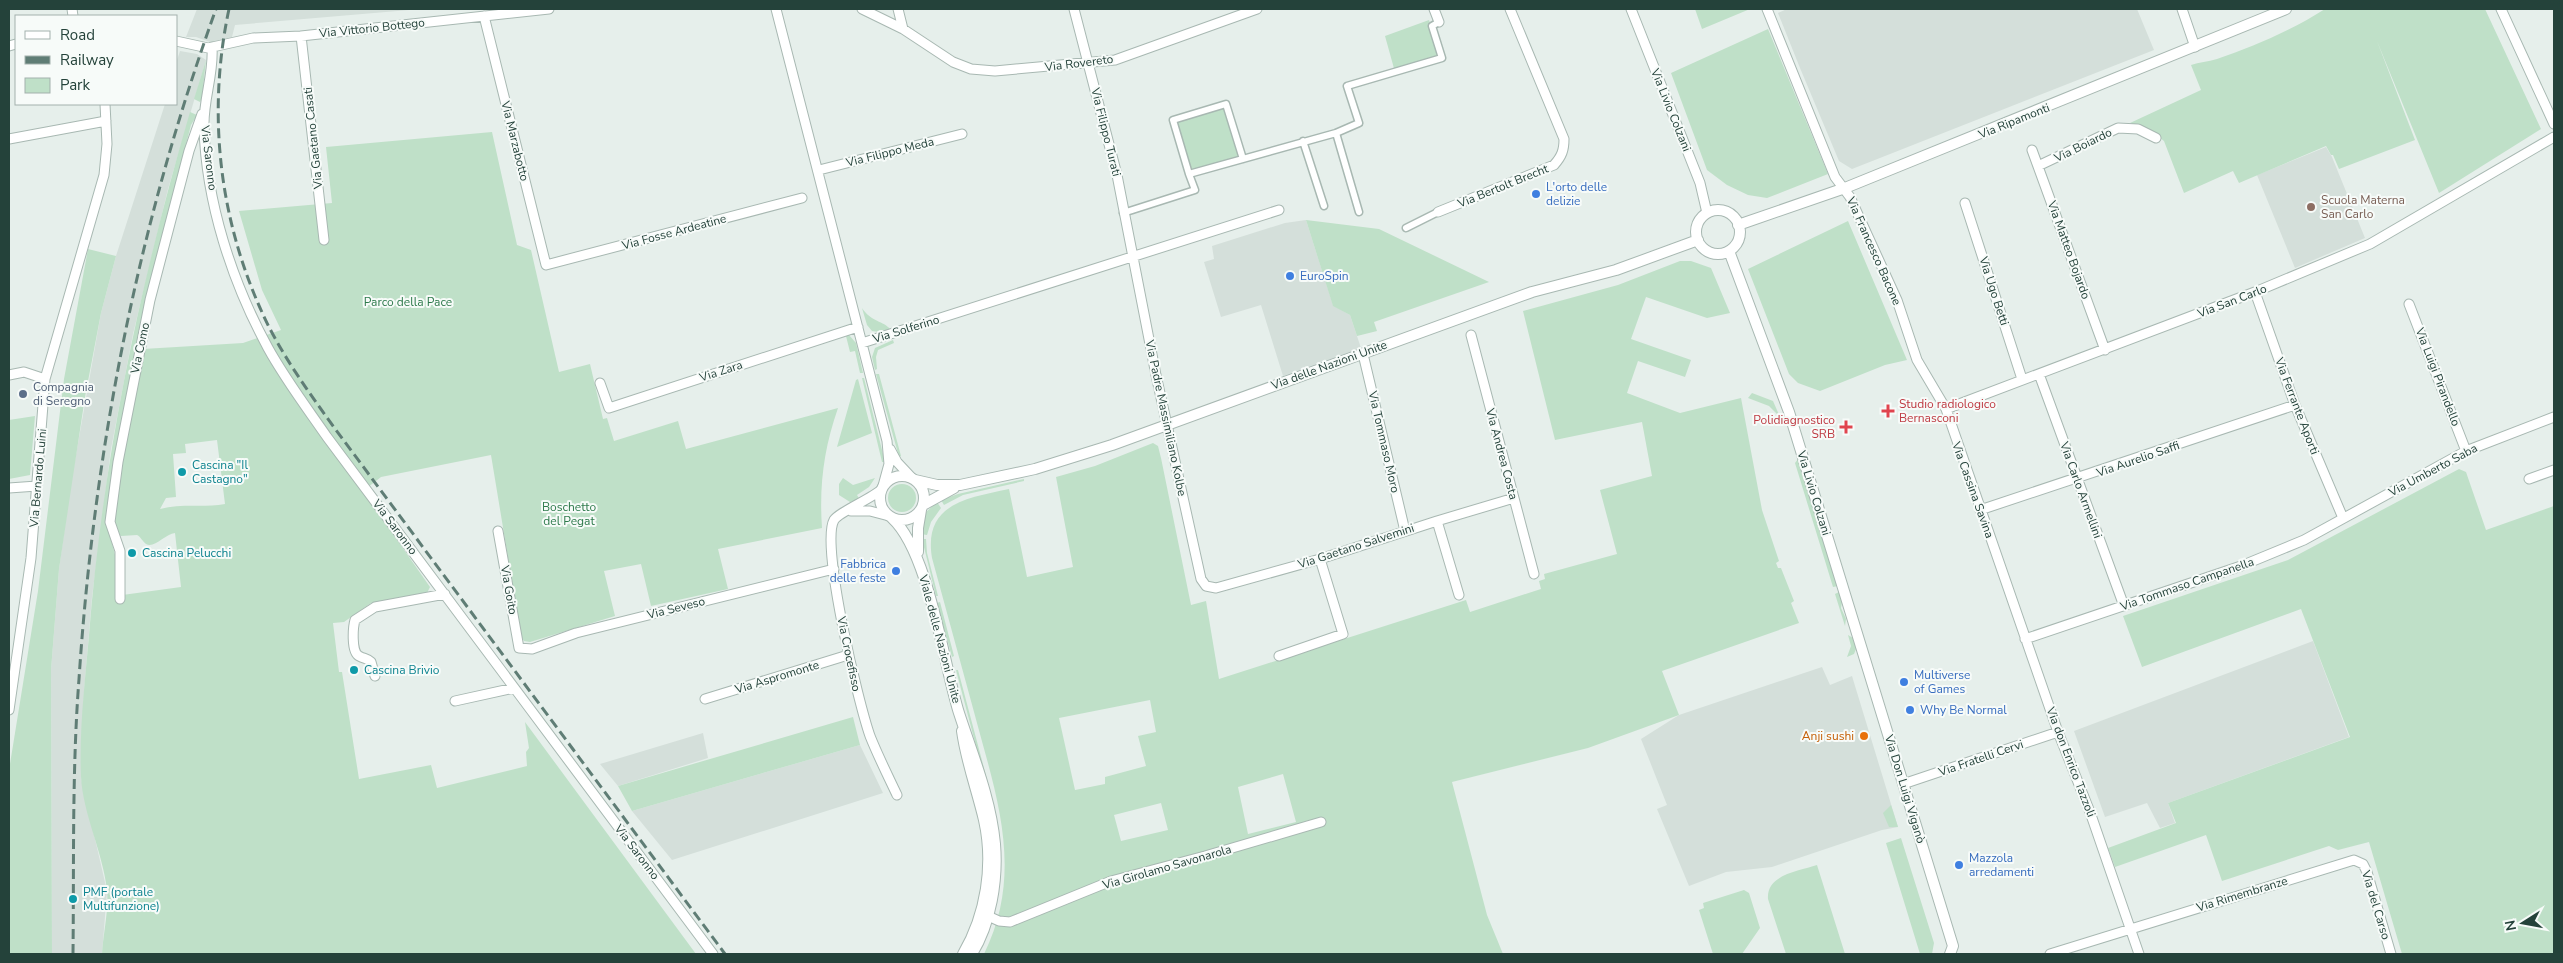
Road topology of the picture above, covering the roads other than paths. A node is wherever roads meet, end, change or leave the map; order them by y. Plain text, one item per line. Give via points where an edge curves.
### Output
1 (549, 9) edge
2 (776, 9) edge
3 (862, 9) edge
4 (898, 9) edge
5 (1074, 9) edge
6 (1257, 9) edge
7 (1434, 9) edge
8 (1510, 9) edge
9 (1631, 9) edge
10 (1766, 9) edge
11 (2182, 9) edge
12 (2286, 9) edge
13 (2501, 9) edge
14 (524, 10) edge
15 (484, 16) junction
16 (1439, 22) joint
17 (903, 30) junction
18 (301, 36) junction
19 (178, 41) edge
20 (212, 47) junction
21 (2195, 47) junction
22 (1088, 63) junction
23 (206, 102) junction
24 (105, 105) edge
25 (106, 120) junction
26 (2554, 124) edge
27 (1336, 133) junction
28 (962, 134) dead end
29 (2554, 137) edge
30 (2156, 138) dead end
31 (9, 139) edge
32 (1303, 141) junction
33 (2032, 150) dead end
34 (1243, 159) junction
35 (2038, 166) junction
36 (819, 170) junction
37 (1189, 174) junction
38 (1845, 188) junction
39 (802, 198) dead end
40 (1965, 203) dead end
41 (1324, 206) dead end
42 (1279, 210) dead end
43 (1359, 212) dead end
44 (1438, 212) joint
45 (1124, 213) junction
46 (1707, 213) junction
47 (1738, 225) junction
48 (1406, 228) dead end
49 (324, 240) dead end
50 (1698, 240) junction
51 (1729, 251) junction
52 (1132, 258) junction
53 (546, 265) joint
54 (2255, 292) junction
55 (2409, 304) dead end
56 (858, 327) junction
57 (1471, 335) dead end
58 (862, 343) junction
59 (2105, 350) junction
60 (1363, 354) junction
61 (9, 374) edge
62 (2039, 374) junction
63 (45, 379) junction
64 (2022, 379) junction
65 (600, 383) dead end
66 (2295, 405) junction
67 (1946, 409) junction
68 (2554, 417) edge
69 (1166, 424) junction
70 (887, 441) junction
71 (2466, 451) junction
72 (2554, 470) edge
73 (914, 479) junction
74 (2078, 479) junction
75 (2529, 479) dead end
76 (960, 485) junction
77 (37, 486) junction
78 (9, 488) edge
79 (882, 488) junction
80 (1514, 498) junction
81 (923, 507) junction
82 (1980, 510) junction
83 (846, 511) junction
84 (890, 517) junction
85 (2344, 518) junction
86 (1437, 520) junction
87 (498, 531) dead end
88 (1405, 531) junction
89 (1320, 559) junction
90 (920, 566) junction
91 (834, 569) junction
92 (2001, 570) joint
93 (1534, 574) dead end
94 (1201, 579) joint
95 (445, 594) junction
96 (1459, 595) dead end
97 (120, 599) dead end
98 (2124, 606) junction
99 (1854, 623) joint
100 (2025, 639) junction
101 (519, 648) joint
102 (848, 655) junction
103 (13, 656) edge
104 (1279, 656) dead end
105 (375, 676) dead end
106 (514, 688) junction
107 (705, 699) dead end
108 (455, 701) dead end
109 (9, 710) edge
110 (959, 712) junction
111 (2058, 732) junction
112 (1903, 784) junction
113 (898, 795) dead end
114 (1321, 822) dead end
115 (2354, 860) joint
116 (988, 916) junction
117 (2130, 929) junction
118 (713, 954) edge
119 (963, 954) edge
120 (972, 954) edge
121 (1950, 954) edge
122 (2050, 954) edge
123 (2138, 954) edge
124 (2391, 954) edge

1 - 14 street, Via Vittorio Bottego
2 - 36 street, Via Solferino
3 - 17 street, Via Rovereto
4 - 17 street
5 - 22 street, Via Filippo Turati
6 - 22 street, Via Rovereto via 1115,60
7 - 16 street
8 - 44 street, Via Bertolt Brecht via 1564,139 1561,158 1554,165
9 - 46 street, Via Livio Colzani via 1700,182
10 - 38 street, Via Francesco Bacone via 1835,178
11 - 21 street
12 - 21 street, Via Ripamonti
13 - 26 street
14 - 15 street, Via Vittorio Bottego
15 - 18 street, Via Vittorio Bottego
15 - 53 street, Via Marzabotto
16 - 27 street via 1432,26 1442,58 1346,86 1359,123
17 - 22 street, Via Rovereto via 953,62 970,69 995,71
18 - 20 street, Via Vittorio Bottego via 252,38
18 - 49 street, Via Gaetano Casati
19 - 20 street, Via Vittorio Bottego
20 - 23 street, Via Saronno
21 - 38 street, Via Ripamonti
22 - 45 street, Via Filippo Turati
23 - 95 street, Via Saronno via 205,138 218,220 231,263 259,331 305,405
23 - 97 street, Via Como via 189,150 150,300 118,462 110,522 120,551
24 - 25 street, Via Bernardo Luini
25 - 31 street
25 - 63 street, Via Bernardo Luini via 104,175
27 - 32 street
27 - 43 street
28 - 36 street, Via Filippo Meda
29 - 54 street, Via San Carlo via 2370,244
30 - 35 street, Via Boiardo via 2138,129 2118,128
32 - 34 street
32 - 41 street
33 - 35 street, Via Matteo Bojardo
34 - 37 street
34 - 37 street via 1226,104 1173,120
35 - 59 street, Via Matteo Bojardo
36 - 56 street, Via Solferino
37 - 45 street via 1195,190
38 - 47 street, Via Ripamonti
38 - 67 street, Via Francesco Bacone via 1897,300 1917,360
39 - 53 street, Via Fosse Ardeatine
40 - 64 street, Via Ugo Betti
42 - 52 street, Via Solferino
44 - 48 street, Via Bertolt Brecht
45 - 52 street, Via Filippo Turati
46 - 47 street via 1722,210 1735,218
46 - 50 street via 1698,224
47 - 51 street via 1738,239
50 - 51 street via 1707,251
50 - 60 street, Via delle Nazioni Unite via 1616,270 1532,292
51 - 99 street, Via Livio Colzani via 1789,412
52 - 58 street, Via Solferino
52 - 69 street, Via Padre Massimiliano Kolbe
54 - 59 street, Via San Carlo
54 - 66 street, Via Ferrante Aporti
55 - 71 street, Via Luigi Pirandello
56 - 58 street, Via Solferino
56 - 65 street, Via Zara via 609,408
57 - 80 street, Via Andrea Costa
58 - 70 street
59 - 62 street, Via San Carlo
60 - 69 street, Via delle Nazioni Unite
60 - 88 street, Via Tommaso Moro
61 - 63 street via 24,372
62 - 64 street, Via San Carlo
62 - 74 street, Via Carlo Armellini
63 - 77 street, Via Bernardo Luini
64 - 67 street, Via San Carlo
66 - 74 street, Via Aurelio Saffi
66 - 85 street, Via Ferrante Aporti
67 - 82 street, Via Cassina Savina
68 - 71 street, Via Umberto Saba
69 - 76 street, Via delle Nazioni Unite via 1035,469
69 - 94 street, Via Padre Massimiliano Kolbe
70 - 73 street via 897,462
70 - 79 street via 889,464
71 - 85 street, Via Umberto Saba
72 - 75 street
73 - 76 street via 936,486
73 - 79 street via 897,476
73 - 81 street via 924,493
74 - 82 street, Via Aurelio Saffi
74 - 98 street, Via Carlo Armellini
76 - 81 street
77 - 78 street
77 - 103 street, Via Bernardo Luini via 30,567
79 - 83 street via 869,500
79 - 84 street via 880,502
80 - 86 street, Via Gaetano Salvemini
80 - 93 street, Via Andrea Costa
81 - 84 street via 908,520
81 - 90 street, Viale delle Nazioni Unite via 917,536
82 - 92 street, Via Cassina Savina
83 - 84 street via 870,511
83 - 91 street, Via Crocefisso via 833,523
84 - 90 street, Viale delle Nazioni Unite via 908,538
85 - 98 street, Via Tommaso Campanella via 2304,540 2240,566
86 - 88 street, Via Gaetano Salvemini
86 - 96 street
87 - 101 street, Via Goito
88 - 89 street, Via Gaetano Salvemini
89 - 94 street, Via Gaetano Salvemini via 1216,588 1206,586
89 - 104 street via 1343,634
90 - 110 street, Viale delle Nazioni Unite
91 - 101 street, Via Seveso via 576,632 532,649
91 - 102 street, Via Crocefisso
92 - 100 street, Via don Enrico Tazzoli
95 - 105 street via 375,607 357,618 353,629 356,651 358,656 371,662
95 - 106 street, Via Saronno
98 - 100 street, Via Tommaso Campanella
99 - 112 street, Via Don Luigi Viganò
100 - 111 street, Via don Enrico Tazzoli
102 - 107 street, Via Aspromonte
102 - 113 street, Via Crocefisso via 870,736
103 - 109 street, Via Bernardo Luini
106 - 108 street
106 - 118 street, Via Saronno
110 - 116 street, Viale delle Nazioni Unite via 983,786 995,844 994,885
110 - 119 street, Viale delle Nazioni Unite via 984,822 988,859 980,916
111 - 112 street, Via Fratelli Cervi
111 - 117 street, Via don Enrico Tazzoli via 2090,812
112 - 121 street, Via Don Luigi Viganò via 1953,946
114 - 116 street, Via Girolamo Savonarola via 1111,881 1010,922
115 - 117 street, Via Rimembranze
115 - 124 street, Via del Carso via 2363,864 2368,872
116 - 120 street, Viale delle Nazioni Unite
117 - 122 street, Via Rimembranze
117 - 123 street, Via don Enrico Tazzoli

